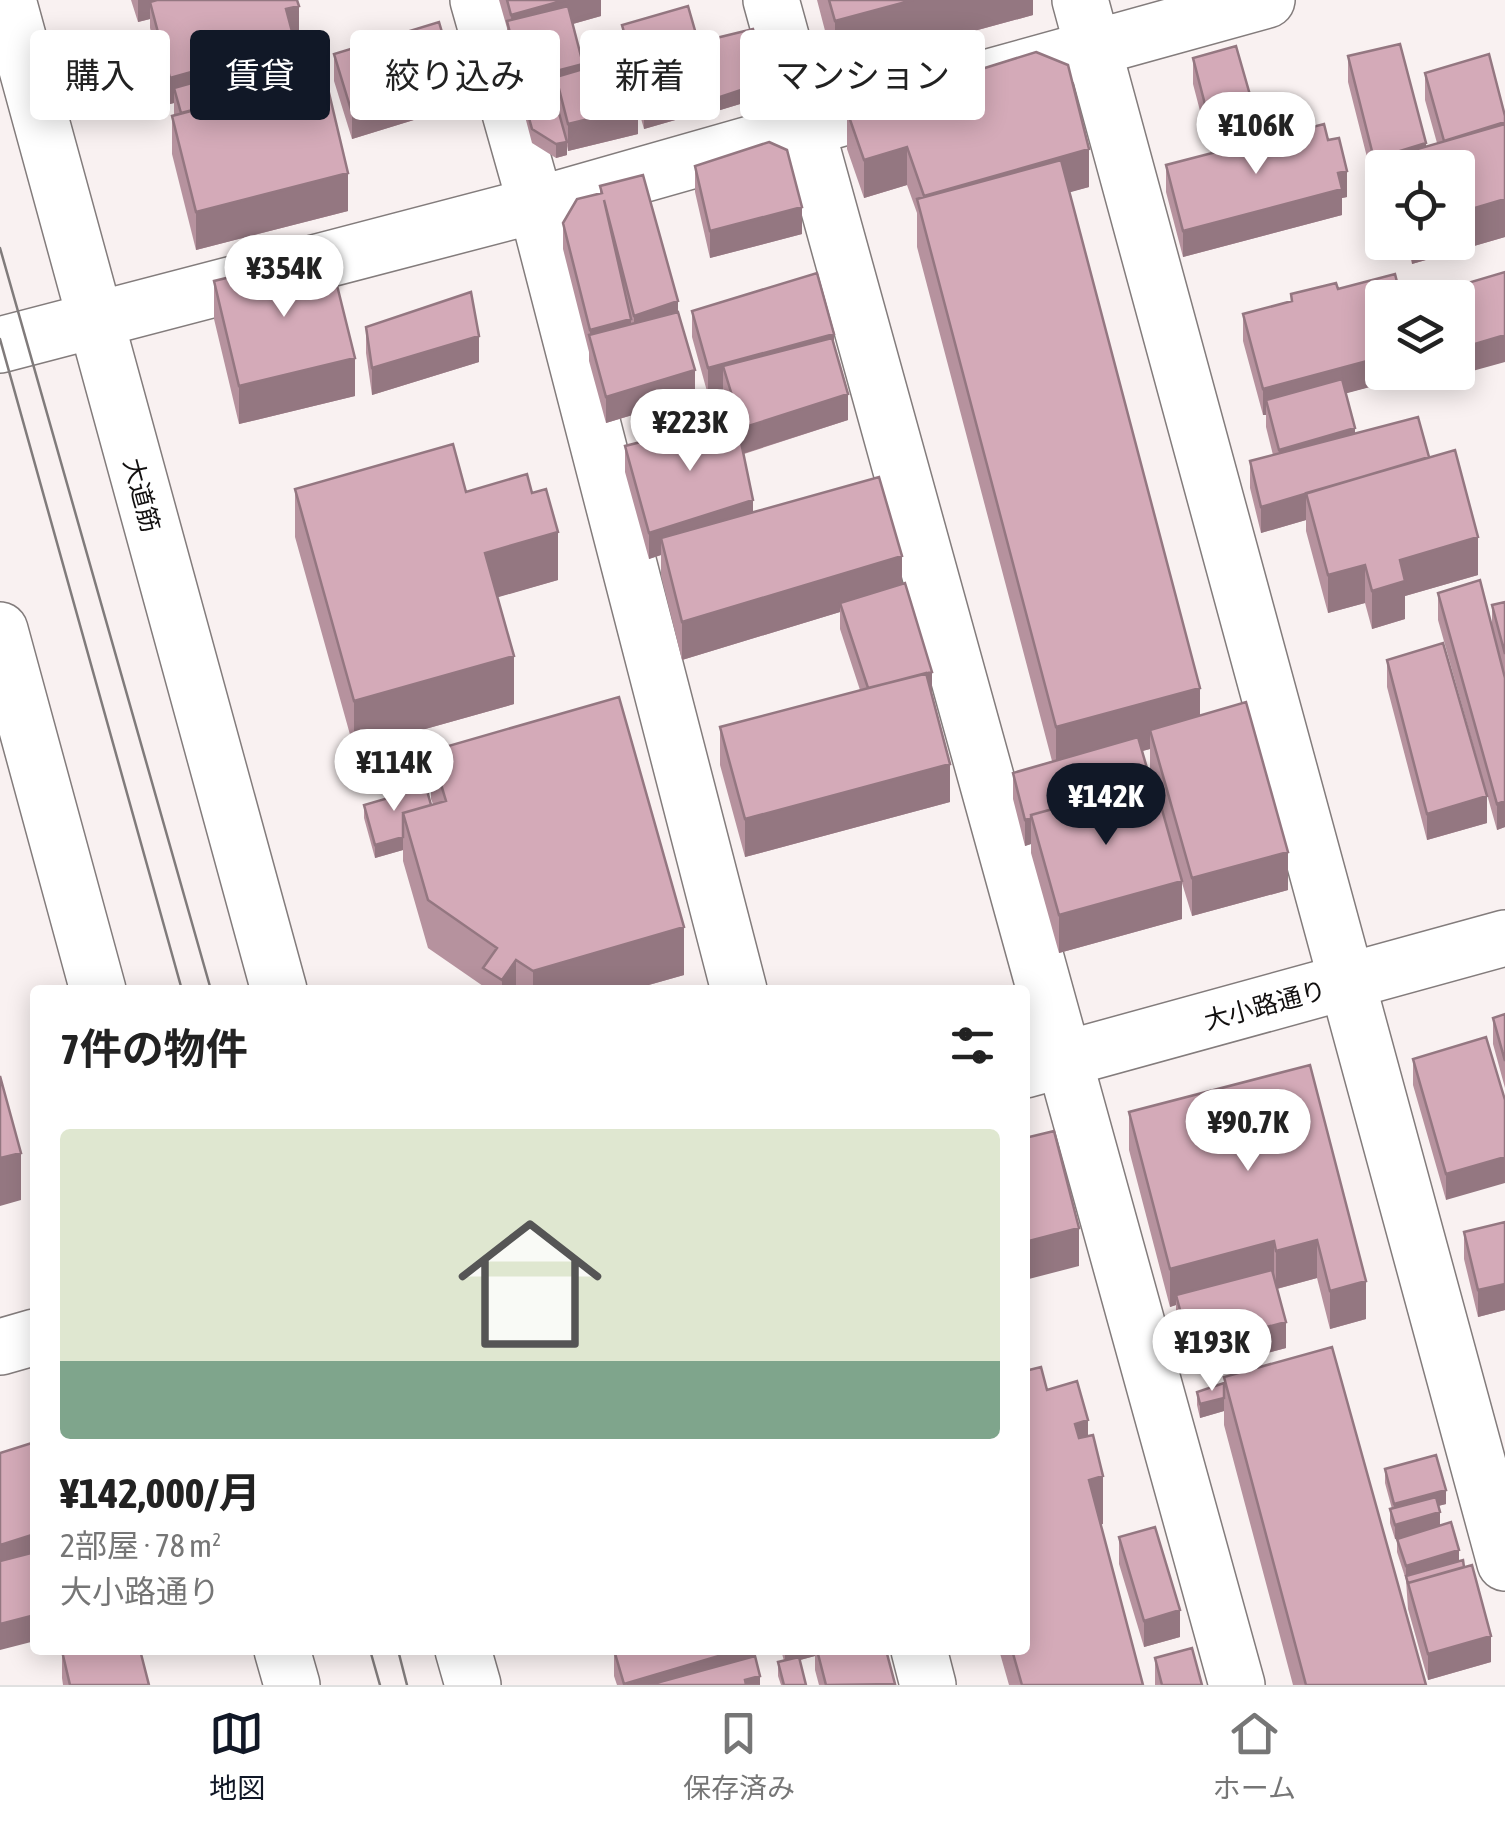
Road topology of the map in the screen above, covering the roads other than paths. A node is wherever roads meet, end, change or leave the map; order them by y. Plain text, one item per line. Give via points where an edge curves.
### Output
1 (8, 0) edge
2 (478, 0) edge
3 (771, 0) edge
4 (1267, 0) edge
5 (1088, 24) edge
6 (985, 71) edge
7 (833, 120) edge
8 (808, 127) junction
9 (536, 205) junction
10 (94, 323) junction
11 (0, 345) edge
12 (0, 630) edge
13 (1505, 938) edge
14 (1348, 983) junction
15 (97, 985) edge
16 (277, 985) edge
17 (738, 985) edge
18 (1025, 985) edge
19 (1030, 1005) edge
20 (1045, 1064) edge
21 (30, 1338) edge
22 (0, 1347) edge
23 (1505, 1562) edge
24 (283, 1655) edge
25 (464, 1655) edge
26 (920, 1655) edge
27 (292, 1685) edge
28 (473, 1685) edge
29 (928, 1685) edge
30 (1237, 1685) edge

1 - 10 street, 大道筋
2 - 9 street
3 - 8 street
4 - 5 street
5 - 6 street
5 - 14 street
7 - 8 street
8 - 9 street
8 - 18 street
9 - 10 street
9 - 17 street
10 - 11 street
10 - 16 street, 大道筋
12 - 15 street
13 - 14 street, 大小路通り
14 - 20 street, 大小路通り
14 - 23 street
19 - 20 street
20 - 30 street
21 - 22 street
24 - 27 street
25 - 28 street
26 - 29 street

